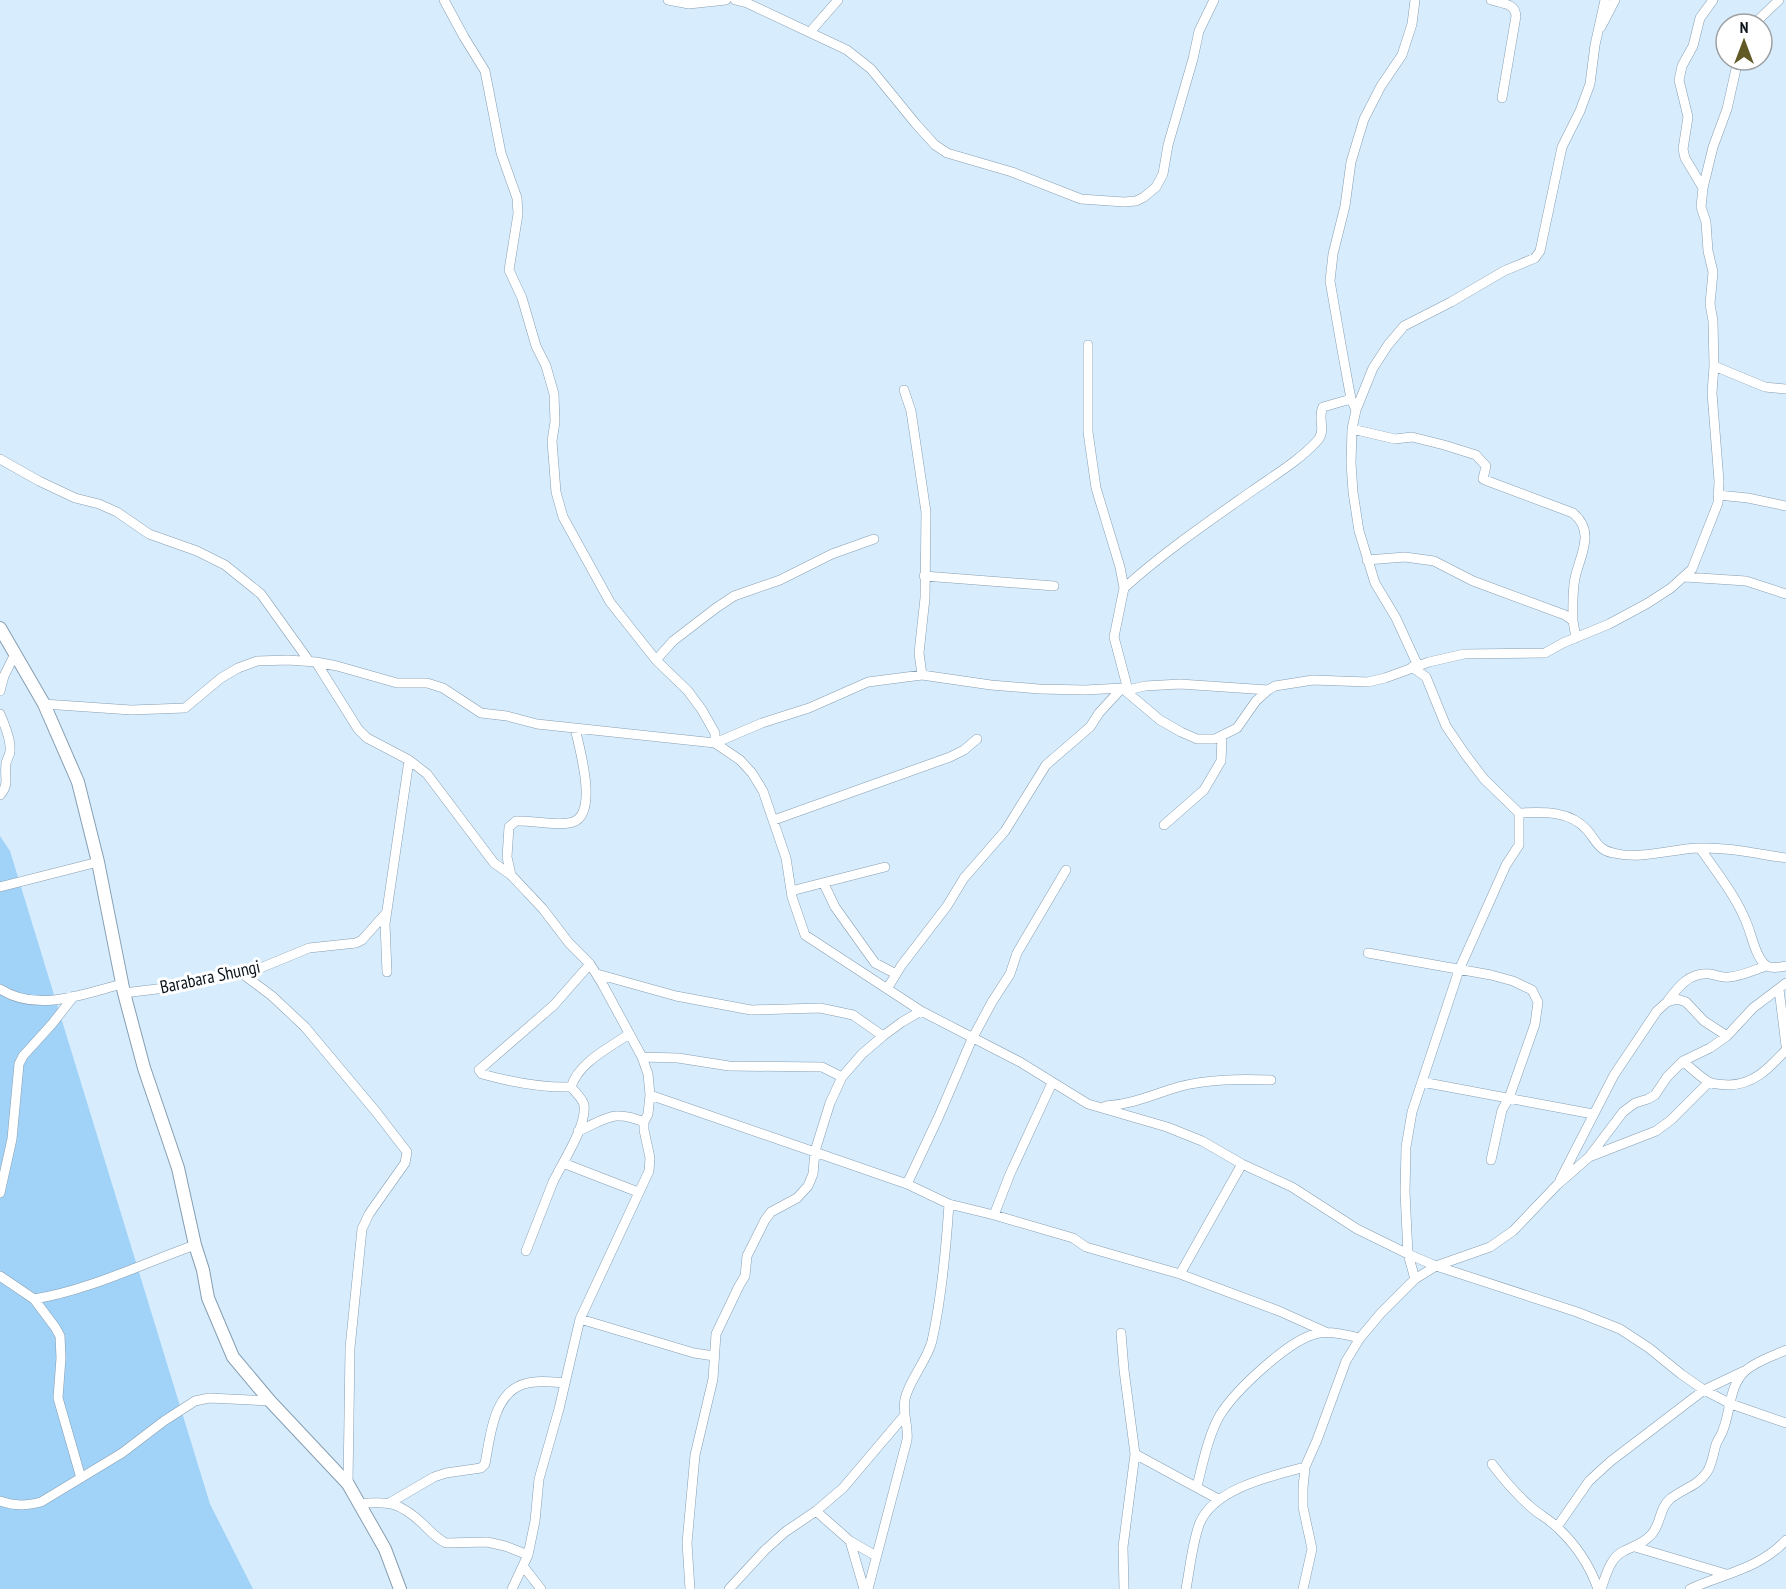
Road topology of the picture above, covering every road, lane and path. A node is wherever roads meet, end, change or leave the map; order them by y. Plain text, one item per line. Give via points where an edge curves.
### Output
1 (444, 0) edge
2 (668, 0) edge
3 (726, 0) edge
4 (735, 0) edge
5 (838, 0) edge
6 (1214, 0) edge
7 (1415, 0) edge
8 (1491, 0) edge
9 (1605, 0) edge
10 (1615, 0) edge
11 (1713, 0) edge
12 (1779, 0) edge
13 (1766, 12) edge
14 (810, 32) junction
15 (1598, 32) junction
16 (1735, 72) edge
17 (1502, 98) dead end
18 (1702, 188) junction
19 (1088, 345) dead end
20 (1714, 366) junction
21 (1786, 389) edge
22 (904, 390) dead end
23 (1351, 399) junction
24 (1356, 410) junction
25 (1352, 429) junction
26 (0, 459) edge
27 (1718, 495) junction
28 (1786, 506) edge
29 (874, 539) dead end
30 (1367, 560) junction
31 (924, 576) junction
32 (1685, 577) junction
33 (1054, 586) dead end
34 (1124, 588) junction
35 (1786, 594) edge
36 (1573, 621) junction
37 (0, 628) edge
38 (1576, 638) junction
39 (14, 656) junction
40 (656, 660) junction
41 (313, 662) junction
42 (1418, 666) junction
43 (922, 675) junction
44 (1125, 689) junction
45 (1268, 690) junction
46 (0, 691) edge
47 (44, 704) junction
48 (0, 714) edge
49 (575, 728) junction
50 (1222, 737) junction
51 (977, 739) dead end
52 (715, 743) junction
53 (409, 760) junction
54 (0, 795) edge
55 (1519, 813) junction
56 (774, 820) junction
57 (1164, 825) dead end
58 (1700, 848) junction
59 (1786, 858) edge
60 (98, 862) junction
61 (885, 867) dead end
62 (1066, 870) dead end
63 (511, 875) junction
64 (824, 884) junction
65 (0, 887) edge
66 (791, 891) junction
67 (387, 912) junction
68 (1368, 953) dead end
69 (590, 964) junction
70 (1766, 966) junction
71 (1786, 966) edge
72 (1459, 970) junction
73 (240, 972) junction
74 (387, 972) dead end
75 (597, 974) junction
76 (896, 974) junction
77 (1782, 986) edge
78 (0, 989) edge
79 (123, 989) junction
80 (887, 989) junction
81 (74, 996) junction
82 (1667, 1002) junction
83 (921, 1011) junction
84 (629, 1034) junction
85 (883, 1036) junction
86 (1727, 1036) junction
87 (972, 1039) junction
88 (1786, 1048) edge
89 (642, 1057) junction
90 (1683, 1061) junction
91 (842, 1077) junction
92 (1271, 1080) dead end
93 (1422, 1082) junction
94 (1709, 1082) junction
95 (1052, 1083) junction
96 (571, 1087) junction
97 (650, 1095) junction
98 (1509, 1098) junction
99 (1100, 1106) junction
100 (1593, 1114) junction
101 (644, 1122) junction
102 (578, 1131) junction
103 (815, 1151) junction
104 (1589, 1157) junction
105 (1491, 1160) dead end
106 (563, 1163) junction
107 (1242, 1164) junction
108 (907, 1184) junction
109 (1557, 1185) junction
110 (638, 1192) junction
111 (0, 1193) edge
112 (949, 1204) junction
113 (994, 1215) junction
114 (195, 1245) junction
115 (526, 1251) dead end
116 (1408, 1254) junction
117 (1436, 1266) junction
118 (1180, 1274) junction
119 (0, 1276) edge
120 (1414, 1279) junction
121 (34, 1299) junction
122 (580, 1319) junction
123 (1121, 1333) dead end
124 (1328, 1333) junction
125 (1360, 1338) junction
126 (1786, 1350) edge
127 (714, 1356) junction
128 (1746, 1370) junction
129 (565, 1383) junction
130 (1704, 1390) junction
131 (270, 1401) junction
132 (1731, 1404) junction
133 (904, 1416) junction
134 (1786, 1422) edge
135 (1135, 1454) junction
136 (1492, 1464) dead end
137 (1305, 1467) junction
138 (81, 1478) junction
139 (348, 1484) junction
140 (1197, 1486) junction
141 (1218, 1499) junction
142 (0, 1501) edge
143 (391, 1502) junction
144 (359, 1504) junction
145 (816, 1511) junction
146 (1557, 1527) junction
147 (1786, 1540) edge
148 (850, 1541) junction
149 (1635, 1547) junction
150 (528, 1555) junction
151 (876, 1557) junction
152 (523, 1566) junction
153 (1726, 1574) junction
154 (400, 1589) edge
155 (512, 1589) edge
156 (541, 1589) edge
157 (690, 1589) edge
158 (729, 1589) edge
159 (866, 1589) edge
160 (1124, 1589) edge
161 (1186, 1589) edge
162 (1303, 1589) edge
163 (1600, 1589) edge
164 (1690, 1589) edge

1 - 40 street via 485,71 501,153 517,198 509,270 554,394 552,441 556,492 563,517 610,602
2 - 3 street via 689,4
4 - 14 street
5 - 14 street
6 - 14 street via 1199,31 1163,174 1156,187 1136,201 1081,200 1012,172 946,153 916,124 872,69 848,50
7 - 23 street via 1402,55 1364,119 1351,162 1333,254 1330,281
8 - 17 street via 1512,6 1516,16
9 - 15 street
10 - 15 street
11 - 18 street via 1700,18 1680,80 1688,117 1684,158
12 - 13 street
15 - 24 street via 1590,84 1562,147 1540,251 1535,258 1404,326 1373,368
16 - 18 street
18 - 20 street via 1701,207 1713,272 1710,304
19 - 34 street via 1088,432 1096,488
20 - 21 street via 1765,387
20 - 27 street
22 - 31 street via 911,411 926,512
23 - 24 street
23 - 34 street via 1323,407 1318,440 1175,545
24 - 25 street
25 - 30 street via 1353,492
25 - 36 street via 1395,439 1412,437 1476,455 1485,463 1485,480 1579,518 1586,540 1574,588
26 - 41 street via 75,498 117,512 150,534 225,565 261,594
27 - 28 street
27 - 32 street via 1698,557
29 - 40 street via 734,596 674,641
30 - 36 street via 1434,561
30 - 42 street
31 - 33 street
31 - 43 street via 919,653
32 - 35 street via 1746,581
32 - 38 street via 1648,603
34 - 44 street via 1114,637
36 - 38 street
37 - 39 street
38 - 42 street via 1545,653 1464,654
39 - 46 street
39 - 47 street
40 - 52 street via 702,710 715,733
41 - 47 street via 257,661 238,668 192,704 177,710
41 - 49 street via 396,683 427,683 443,688 481,713
41 - 53 street via 358,729
42 - 45 street via 1368,682 1313,680
42 - 55 street via 1459,745 1484,779
43 - 44 street via 1039,689
43 - 52 street via 868,682
44 - 45 street via 1180,684
44 - 50 street via 1160,720 1181,732 1207,741
44 - 76 street via 1090,727 1046,765 1005,831 964,878
45 - 50 street via 1237,728
47 - 60 street via 78,782
48 - 54 street via 10,750 6,765 8,781
49 - 52 street
49 - 63 street via 587,791 584,807 573,822 512,823 507,857
50 - 57 street via 1221,761 1204,790
51 - 56 street via 950,757
52 - 56 street via 752,773
53 - 63 street via 427,774 494,862
53 - 67 street
55 - 58 street via 1546,812 1575,819 1599,847 1614,854 1638,856
55 - 72 street via 1518,845
56 - 66 street
58 - 59 street
58 - 70 street via 1740,907
60 - 65 street
60 - 79 street
61 - 64 street
62 - 87 street
63 - 69 street
64 - 66 street
64 - 76 street via 835,908 875,963
66 - 80 street via 805,935
67 - 73 street, Barabara Shungi via 356,943 309,948 258,969
67 - 74 street
68 - 72 street
69 - 75 street
69 - 96 street via 554,1005 479,1070 526,1085
70 - 71 street
70 - 82 street via 1725,978 1698,975 1680,985
72 - 93 street
72 - 98 street via 1513,981 1532,990 1538,1002 1535,1024
73 - 79 street, Barabara Shungi via 173,987
73 - 139 street via 305,1027 407,1152 405,1163 362,1229 351,1348
75 - 84 street
75 - 85 street via 676,996 751,1010 820,1008 853,1015
76 - 80 street
77 - 86 street via 1753,1008
77 - 88 street
78 - 81 street, Barabara Shungi via 13,997 37,1002
79 - 81 street, Barabara Shungi
79 - 114 street via 144,1068 178,1168
80 - 83 street
81 - 111 street via 19,1064 12,1139
82 - 86 street via 1686,1002 1704,1021
82 - 100 street via 1623,1061
83 - 85 street
83 - 87 street
84 - 89 street
84 - 96 street via 579,1071
85 - 91 street
86 - 90 street
87 - 95 street
87 - 108 street
88 - 94 street via 1755,1079 1733,1085
89 - 91 street via 729,1066 822,1067
89 - 97 street
90 - 94 street
90 - 104 street via 1655,1095 1623,1112
91 - 103 street
92 - 99 street via 1216,1081 1178,1087 1127,1104
93 - 98 street
93 - 116 street via 1406,1147
94 - 104 street via 1656,1131
95 - 99 street via 1088,1104
95 - 113 street
96 - 102 street via 585,1108
97 - 101 street
97 - 103 street
98 - 100 street
98 - 105 street via 1502,1110
99 - 107 street via 1202,1141
100 - 109 street
101 - 102 street via 617,1114
101 - 110 street via 649,1171
102 - 106 street
103 - 108 street
103 - 127 street via 808,1186 771,1212 758,1232 747,1256 744,1281 716,1334
104 - 109 street
106 - 110 street
106 - 115 street
107 - 116 street via 1292,1187 1357,1229
107 - 118 street
108 - 112 street
109 - 117 street via 1513,1230 1490,1247
110 - 122 street
112 - 113 street
112 - 133 street via 932,1343 905,1396
113 - 118 street
114 - 121 street via 80,1288
114 - 131 street via 208,1299 233,1357
116 - 117 street
116 - 120 street
117 - 120 street
117 - 130 street via 1620,1329
118 - 124 street
119 - 121 street
120 - 125 street
121 - 138 street via 60,1336 58,1398
122 - 127 street
122 - 129 street
123 - 135 street
124 - 125 street
124 - 140 street via 1303,1338 1286,1349 1240,1391 1221,1415
125 - 137 street via 1346,1361
126 - 128 street
127 - 157 street via 692,1483 687,1543
128 - 130 street
128 - 132 street via 1738,1380
129 - 143 street via 539,1382 515,1388 500,1405 481,1468 434,1477
129 - 150 street via 539,1479
130 - 132 street
130 - 146 street via 1589,1481
131 - 138 street via 195,1401
131 - 139 street
132 - 134 street
132 - 149 street via 1707,1473 1697,1484 1670,1498 1652,1534
133 - 145 street via 843,1488
133 - 151 street via 907,1440
135 - 140 street
135 - 160 street via 1123,1547
136 - 146 street via 1505,1482
137 - 141 street via 1255,1482
137 - 162 street via 1303,1507 1312,1549
138 - 142 street via 41,1502 26,1506
139 - 144 street
140 - 141 street
141 - 161 street via 1200,1524
143 - 144 street
143 - 150 street via 446,1543 487,1542
144 - 154 street via 385,1549
145 - 148 street
145 - 158 street via 785,1532
146 - 163 street via 1586,1562
147 - 153 street via 1759,1563
148 - 151 street
148 - 159 street
149 - 153 street
149 - 163 street via 1617,1556
150 - 152 street
151 - 159 street
152 - 155 street
152 - 156 street
153 - 164 street

